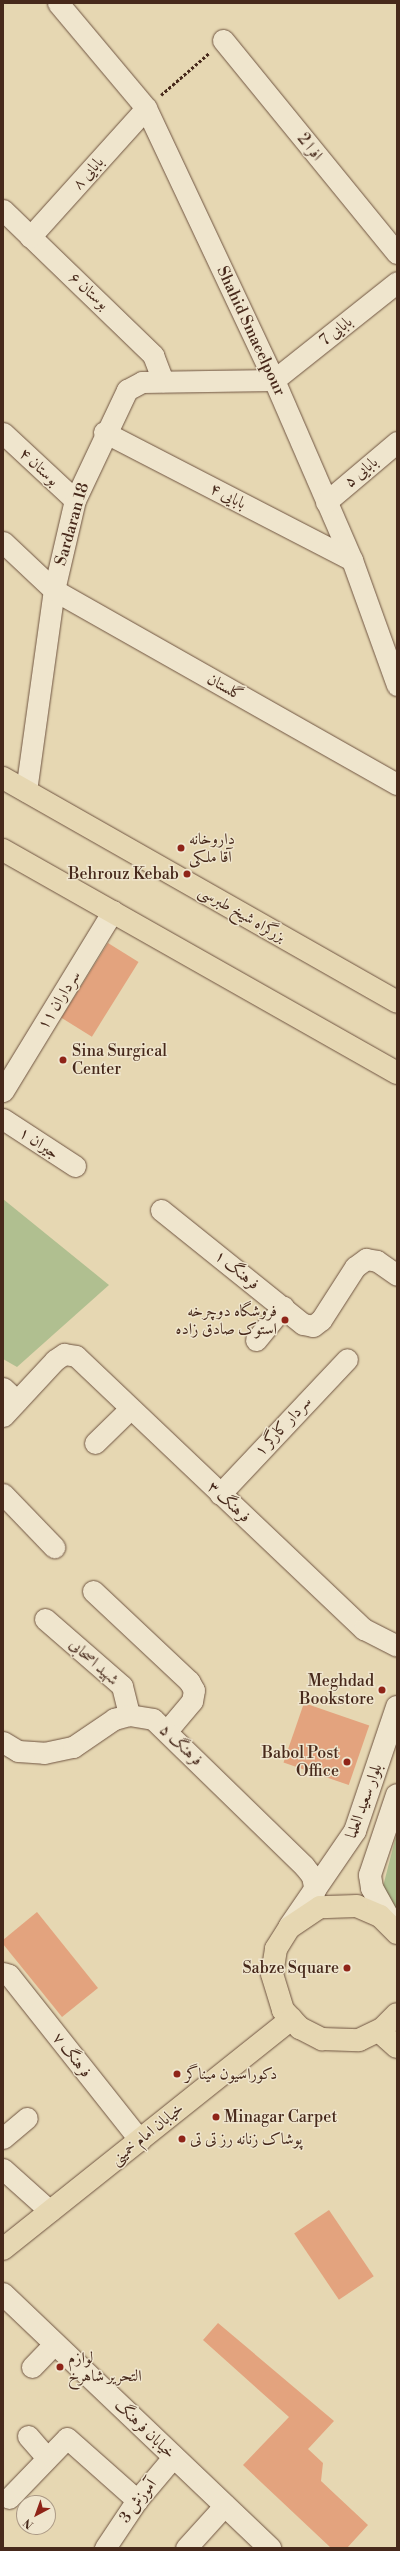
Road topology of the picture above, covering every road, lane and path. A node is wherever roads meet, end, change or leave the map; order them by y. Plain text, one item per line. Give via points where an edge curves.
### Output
1 (65, 6) edge
2 (223, 40) joint
3 (146, 108) junction
4 (3, 210) edge
5 (30, 237) junction
6 (397, 253) edge
7 (397, 282) edge
8 (274, 380) junction
9 (164, 381) junction
10 (104, 432) junction
11 (3, 433) edge
12 (397, 442) edge
13 (75, 500) junction
14 (326, 502) junction
15 (3, 542) edge
16 (352, 560) junction
17 (54, 590) junction
18 (397, 685) edge
19 (3, 778) edge
20 (397, 784) edge
21 (26, 791) junction
22 (3, 850) edge
23 (113, 911) junction
24 (397, 1002) edge
25 (397, 1072) edge
26 (4, 1089) edge
27 (3, 1119) edge
28 (76, 1166) dead end
29 (161, 1210) dead end
30 (397, 1275) edge
31 (283, 1307) junction
32 (256, 1340) dead end
33 (347, 1359) dead end
34 (10, 1394) edge
35 (130, 1409) junction
36 (3, 1416) edge
37 (95, 1443) dead end
38 (3, 1494) edge
39 (220, 1494) junction
40 (54, 1547) dead end
41 (93, 1591) dead end
42 (45, 1619) dead end
43 (397, 1646) edge
44 (397, 1707) edge
45 (129, 1715) junction
46 (168, 1730) junction
47 (3, 1742) edge
48 (397, 1795) edge
49 (315, 1891) junction
50 (289, 1928) junction
51 (397, 1932) edge
52 (3, 1973) edge
53 (397, 2014) edge
54 (291, 2020) junction
55 (379, 2031) junction
56 (397, 2047) edge
57 (27, 2118) dead end
58 (3, 2138) edge
59 (140, 2140) junction
60 (3, 2169) edge
61 (50, 2211) junction
62 (3, 2249) edge
63 (3, 2294) edge
64 (55, 2343) junction
65 (32, 2367) dead end
66 (28, 2436) dead end
67 (174, 2456) junction
68 (47, 2458) junction
69 (9, 2498) dead end
70 (138, 2500) junction
71 (226, 2505) junction
72 (105, 2548) edge
73 (186, 2548) edge
74 (270, 2548) edge

1 - 3 street, Shahid Smaeelpour
2 - 3 path
2 - 6 street, افرا 2
3 - 5 street, بابایی ۸
3 - 8 street, Shahid Smaeelpour
4 - 5 street, بوستان ۶
5 - 9 street, بوستان ۶ via 153,355
7 - 8 street, بابایی 7
8 - 9 street, Sardaran 18
8 - 14 street, Shahid Smaeelpour
9 - 10 street, Sardaran 18 via 142,382 127,390
10 - 13 street, Sardaran 18
10 - 16 street, بابایی ۴
11 - 13 street, بوستان ۴
12 - 14 street, بابایی ۵
13 - 17 street, Sardaran 18
14 - 16 street, Shahid Smaeelpour
15 - 17 street, گلستان
16 - 18 street, Shahid Smaeelpour
17 - 20 street, گلستان
17 - 21 street, Sardaran 18
19 - 21 main road, بزرگراه شیخ طبرسی
21 - 24 main road, بزرگراه شیخ طبرسی
22 - 23 main road
23 - 25 main road
23 - 26 street, سرداران ۱۱
27 - 28 street, جیران ۱
29 - 31 street, فرهنگ ۱
30 - 31 street, فرهنگ ۱ via 377,1261 366,1259 355,1267 313,1326 303,1324
31 - 32 street
33 - 39 street, سردار کارگر ۱
34 - 35 street, فرهنگ ۳ via 64,1354 76,1356
34 - 36 street
35 - 37 street
35 - 39 street, فرهنگ ۳
38 - 40 street
39 - 43 street, فرهنگ ۳ via 364,1629
41 - 46 street via 189,1681 194,1690 192,1701
42 - 45 street, شهید اصحابی via 122,1686
44 - 49 main road, بلوار سعید العلما via 355,1831
45 - 46 street, فرهنگ ۵ via 153,1719
45 - 47 street via 95,1729 73,1747 44,1754 18,1751
46 - 49 street, فرهنگ ۵ via 308,1871
48 - 51 main road, بلوار سعید العلما via 370,1875 372,1888
49 - 50 main road, بلوار سعید العلما
50 - 51 main road via 320,1907 345,1904 369,1910
50 - 54 main road via 276,1949 272,1974 277,1998
52 - 59 street, فرهنگ ۷ via 9,1975
53 - 55 main road
54 - 55 main road via 310,2035 334,2042 359,2040
54 - 59 main road, خیابان امام خمینی
55 - 56 main road
57 - 58 street
59 - 61 main road, خیابان امام خمینی
60 - 61 street
61 - 62 main road, خیابان امام خمینی
63 - 64 main road, خیابان فرهنگ
64 - 65 street
64 - 67 main road, خیابان فرهنگ
66 - 68 street
67 - 70 street, آموزش 3
67 - 71 main road, خیابان فرهنگ
68 - 69 street
68 - 70 street via 67,2438
70 - 72 street, آموزش 3
71 - 73 street
71 - 74 main road, خیابان فرهنگ

